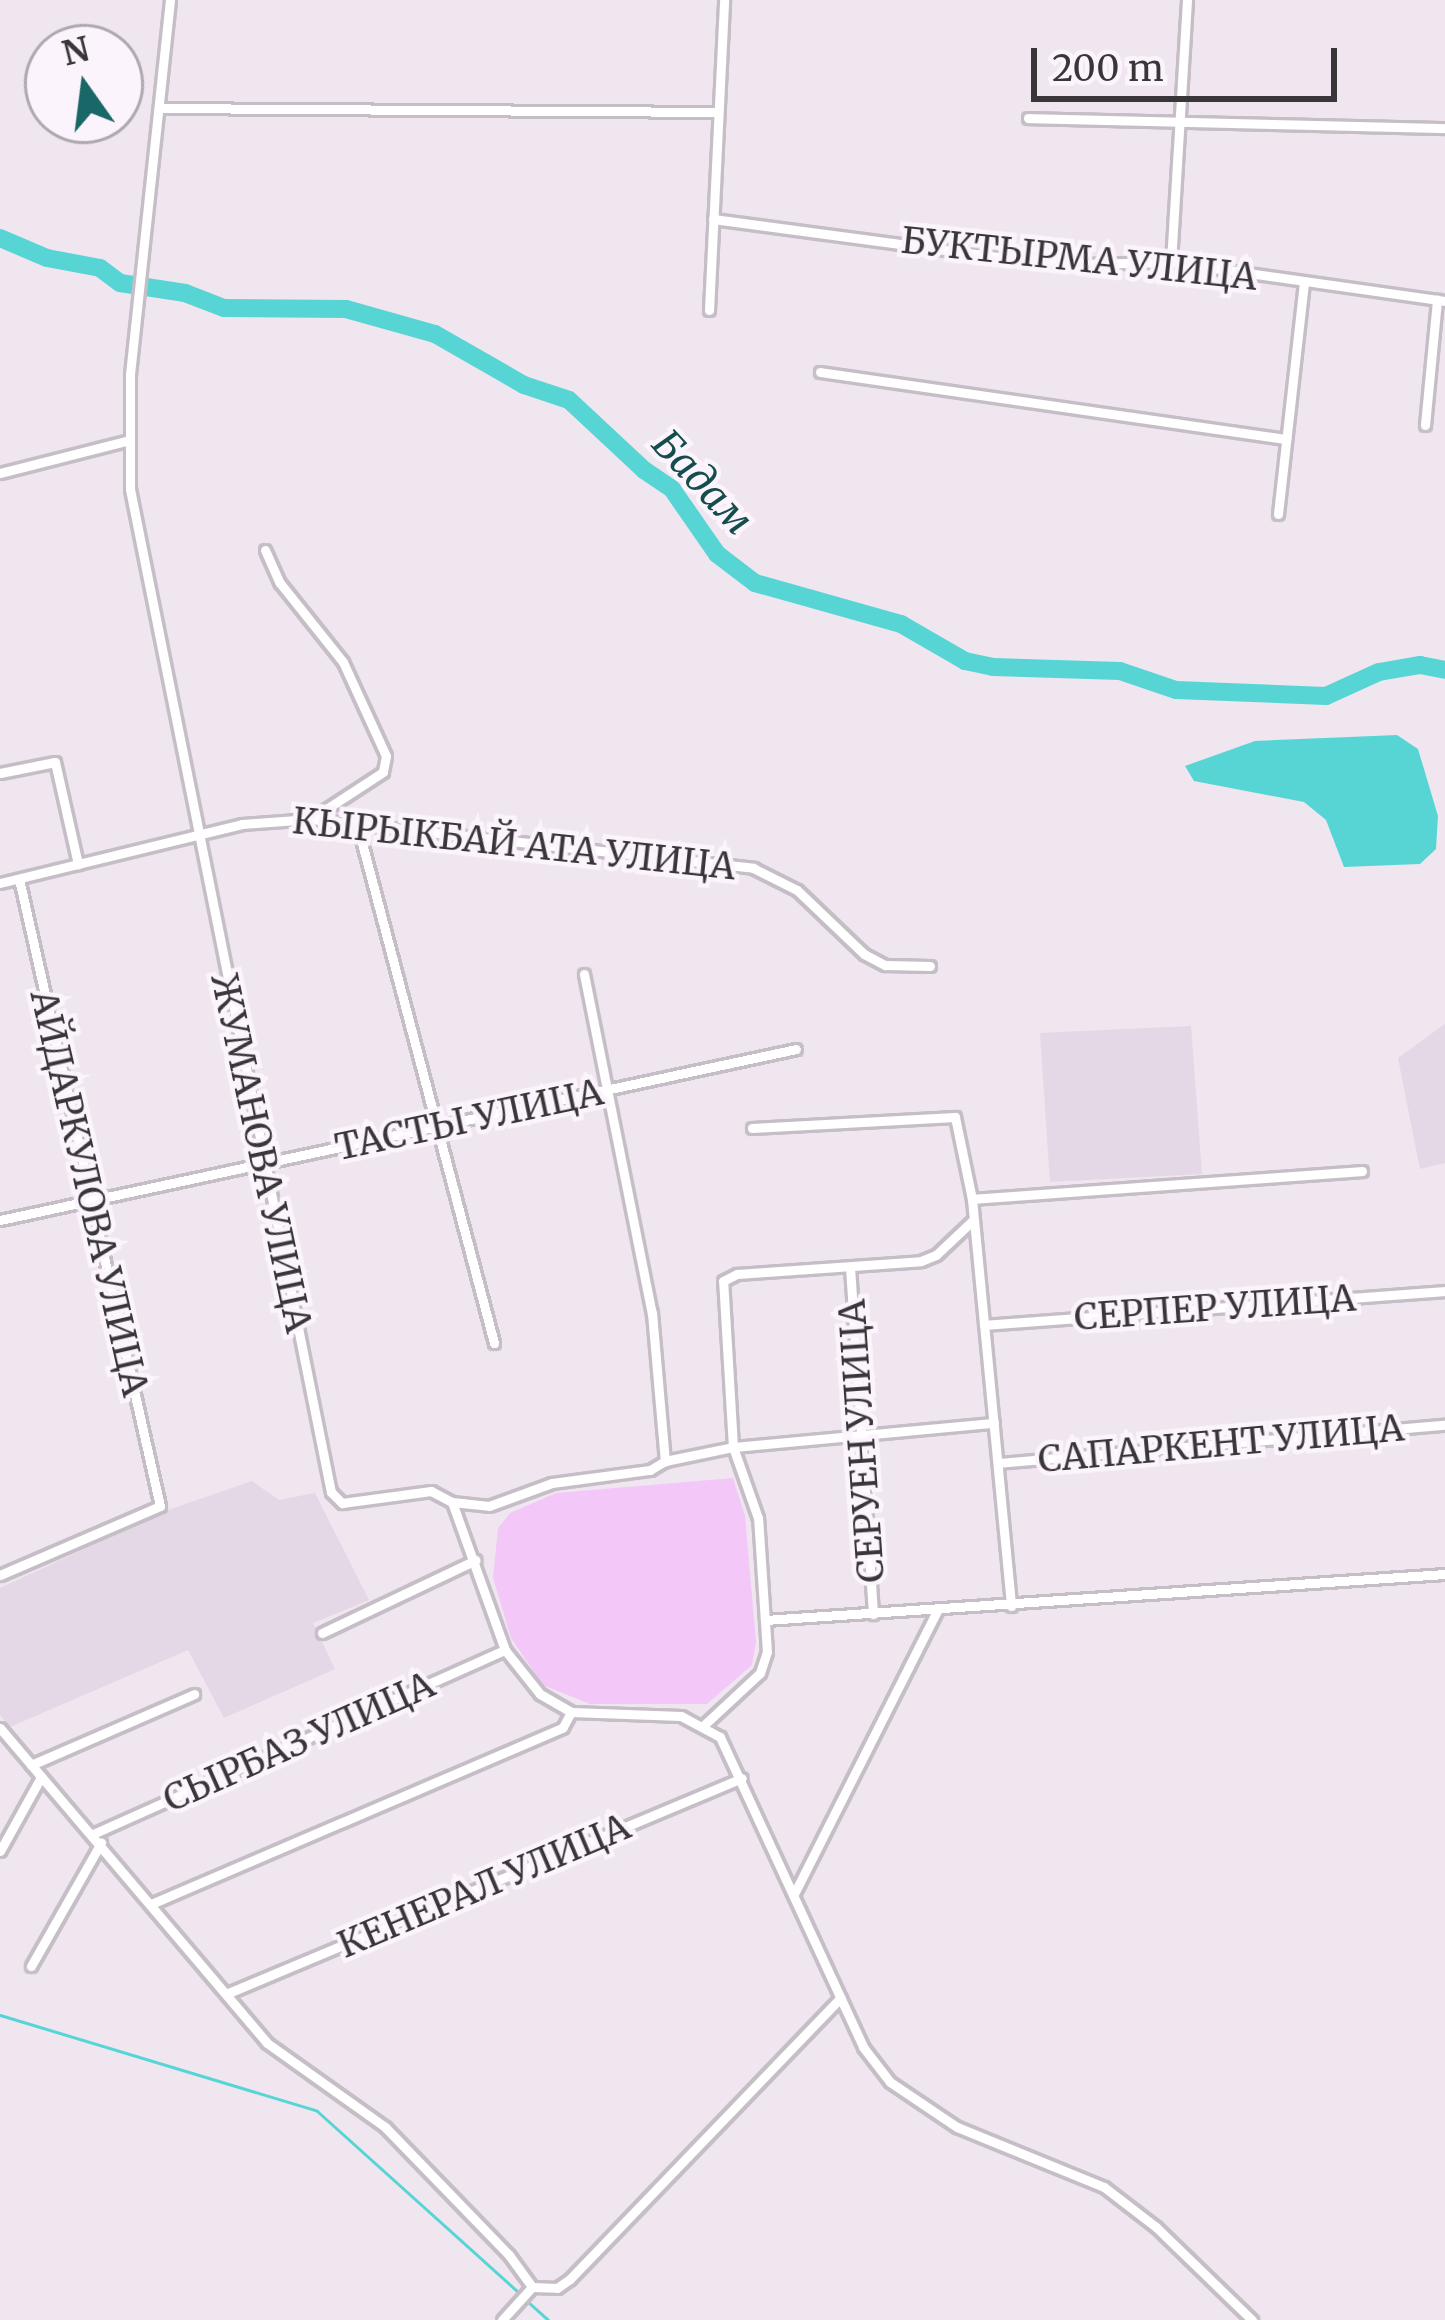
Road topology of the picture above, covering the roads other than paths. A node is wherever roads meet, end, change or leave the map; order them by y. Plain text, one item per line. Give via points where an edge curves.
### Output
1 (170, 0) edge
2 (724, 0) edge
3 (1187, 0) edge
4 (158, 108) junction
5 (718, 112) junction
6 (1028, 118) dead end
7 (1180, 122) junction
8 (1445, 128) edge
9 (713, 219) junction
10 (1171, 262) junction
11 (1304, 282) junction
12 (1441, 301) edge
13 (709, 310) dead end
14 (820, 373) dead end
15 (1425, 425) dead end
16 (1286, 439) junction
17 (126, 441) junction
18 (0, 473) edge
19 (1278, 514) dead end
20 (265, 550) dead end
21 (0, 772) edge
22 (310, 819) junction
23 (356, 824) junction
24 (195, 835) junction
25 (78, 864) junction
26 (20, 879) junction
27 (0, 883) edge
28 (930, 966) dead end
29 (584, 974) dead end
30 (796, 1049) dead end
31 (611, 1089) junction
32 (752, 1128) dead end
33 (439, 1129) junction
34 (264, 1163) junction
35 (1362, 1171) dead end
36 (88, 1199) junction
37 (972, 1199) junction
38 (0, 1220) edge
39 (972, 1221) junction
40 (850, 1267) junction
41 (1445, 1291) edge
42 (984, 1325) junction
43 (494, 1343) dead end
44 (994, 1423) junction
45 (1445, 1425) edge
46 (864, 1435) junction
47 (734, 1447) junction
48 (665, 1461) junction
49 (998, 1462) junction
50 (452, 1502) junction
51 (476, 1560) junction
52 (1445, 1574) edge
53 (0, 1576) edge
54 (1011, 1606) junction
55 (937, 1610) junction
56 (873, 1614) junction
57 (765, 1620) junction
58 (322, 1633) dead end
59 (505, 1650) junction
60 (194, 1694) dead end
61 (571, 1712) junction
62 (704, 1725) junction
63 (0, 1728) edge
64 (32, 1765) junction
65 (41, 1777) junction
66 (742, 1778) junction
67 (97, 1839) junction
68 (0, 1851) edge
69 (794, 1894) junction
70 (151, 1904) junction
71 (32, 1966) dead end
72 (226, 1994) junction
73 (840, 1998) junction
74 (532, 2288) junction
75 (502, 2320) edge
76 (1252, 2320) edge

1 - 4 street, ЖУМАНОВА УЛИЦА
2 - 5 street
3 - 7 street
4 - 5 street
4 - 17 street, ЖУМАНОВА УЛИЦА
5 - 9 street
6 - 7 street
7 - 8 street
7 - 10 street
9 - 10 street, БУКТЫРМА УЛИЦА via 997,257
9 - 13 street
10 - 11 street, БУКТЫРМА УЛИЦА
11 - 12 street, БУКТЫРМА УЛИЦА
11 - 16 street
12 - 15 street
14 - 16 street
16 - 19 street
17 - 18 street
17 - 24 street, ЖУМАНОВА УЛИЦА
20 - 22 street via 280,583 343,662 386,756 383,772
21 - 25 street via 55,762
22 - 23 street, КЫРЫКБАЙ АТА УЛИЦА
22 - 24 street, КЫРЫКБАЙ АТА УЛИЦА
23 - 28 street, КЫРЫКБАЙ АТА УЛИЦА via 753,868 797,890 885,965
23 - 33 street
24 - 25 street, КЫРЫКБАЙ АТА УЛИЦА
24 - 34 street, ЖУМАНОВА УЛИЦА
25 - 26 street, КЫРЫКБАЙ АТА УЛИЦА
26 - 27 street, КЫРЫКБАЙ АТА УЛИЦА
26 - 36 street, АЙДАРКУЛОВА УЛИЦА
29 - 31 street
30 - 31 street, ТАСТЫ УЛИЦА
31 - 33 street, ТАСТЫ УЛИЦА
31 - 48 street via 652,1313
32 - 37 street via 955,1118
33 - 34 street, ТАСТЫ УЛИЦА
33 - 43 street
34 - 36 street, ТАСТЫ УЛИЦА
34 - 50 street, ЖУМАНОВА УЛИЦА via 331,1492 342,1503 431,1491
35 - 37 street
36 - 38 street, ТАСТЫ УЛИЦА
36 - 53 street, АЙДАРКУЛОВА УЛИЦА via 160,1506
37 - 39 street
39 - 40 street via 921,1261
39 - 42 street
40 - 46 street, СЕРУЕН УЛИЦА
40 - 47 street via 723,1281
41 - 42 street, СЕРПЕР УЛИЦА
42 - 44 street
44 - 46 street, САПАРКЕНТ УЛИЦА
44 - 49 street
45 - 49 street, САПАРКЕНТ УЛИЦА
46 - 47 street, САПАРКЕНТ УЛИЦА
46 - 56 street, СЕРУЕН УЛИЦА
47 - 48 street, САПАРКЕНТ УЛИЦА
47 - 57 street via 758,1518
48 - 50 street, САПАРКЕНТ УЛИЦА via 489,1506
49 - 54 street
50 - 51 street
51 - 58 street
51 - 59 street
52 - 54 street
54 - 55 street
55 - 56 street
55 - 69 street
56 - 57 street
57 - 62 street via 760,1673
59 - 61 street via 540,1694
59 - 67 street, СЫРБАЗ УЛИЦА
60 - 64 street
61 - 62 street via 681,1716
61 - 70 street via 563,1727
62 - 66 street via 720,1737
63 - 64 street
64 - 65 street
65 - 67 street
65 - 68 street
66 - 69 street
66 - 72 street, КЕНЕРАЛ УЛИЦА
67 - 70 street
67 - 71 street
69 - 73 street
70 - 72 street
72 - 74 street via 267,2043 386,2127
73 - 74 street via 570,2279
73 - 76 street via 874,2065 914,2102 1104,2187
74 - 75 street

